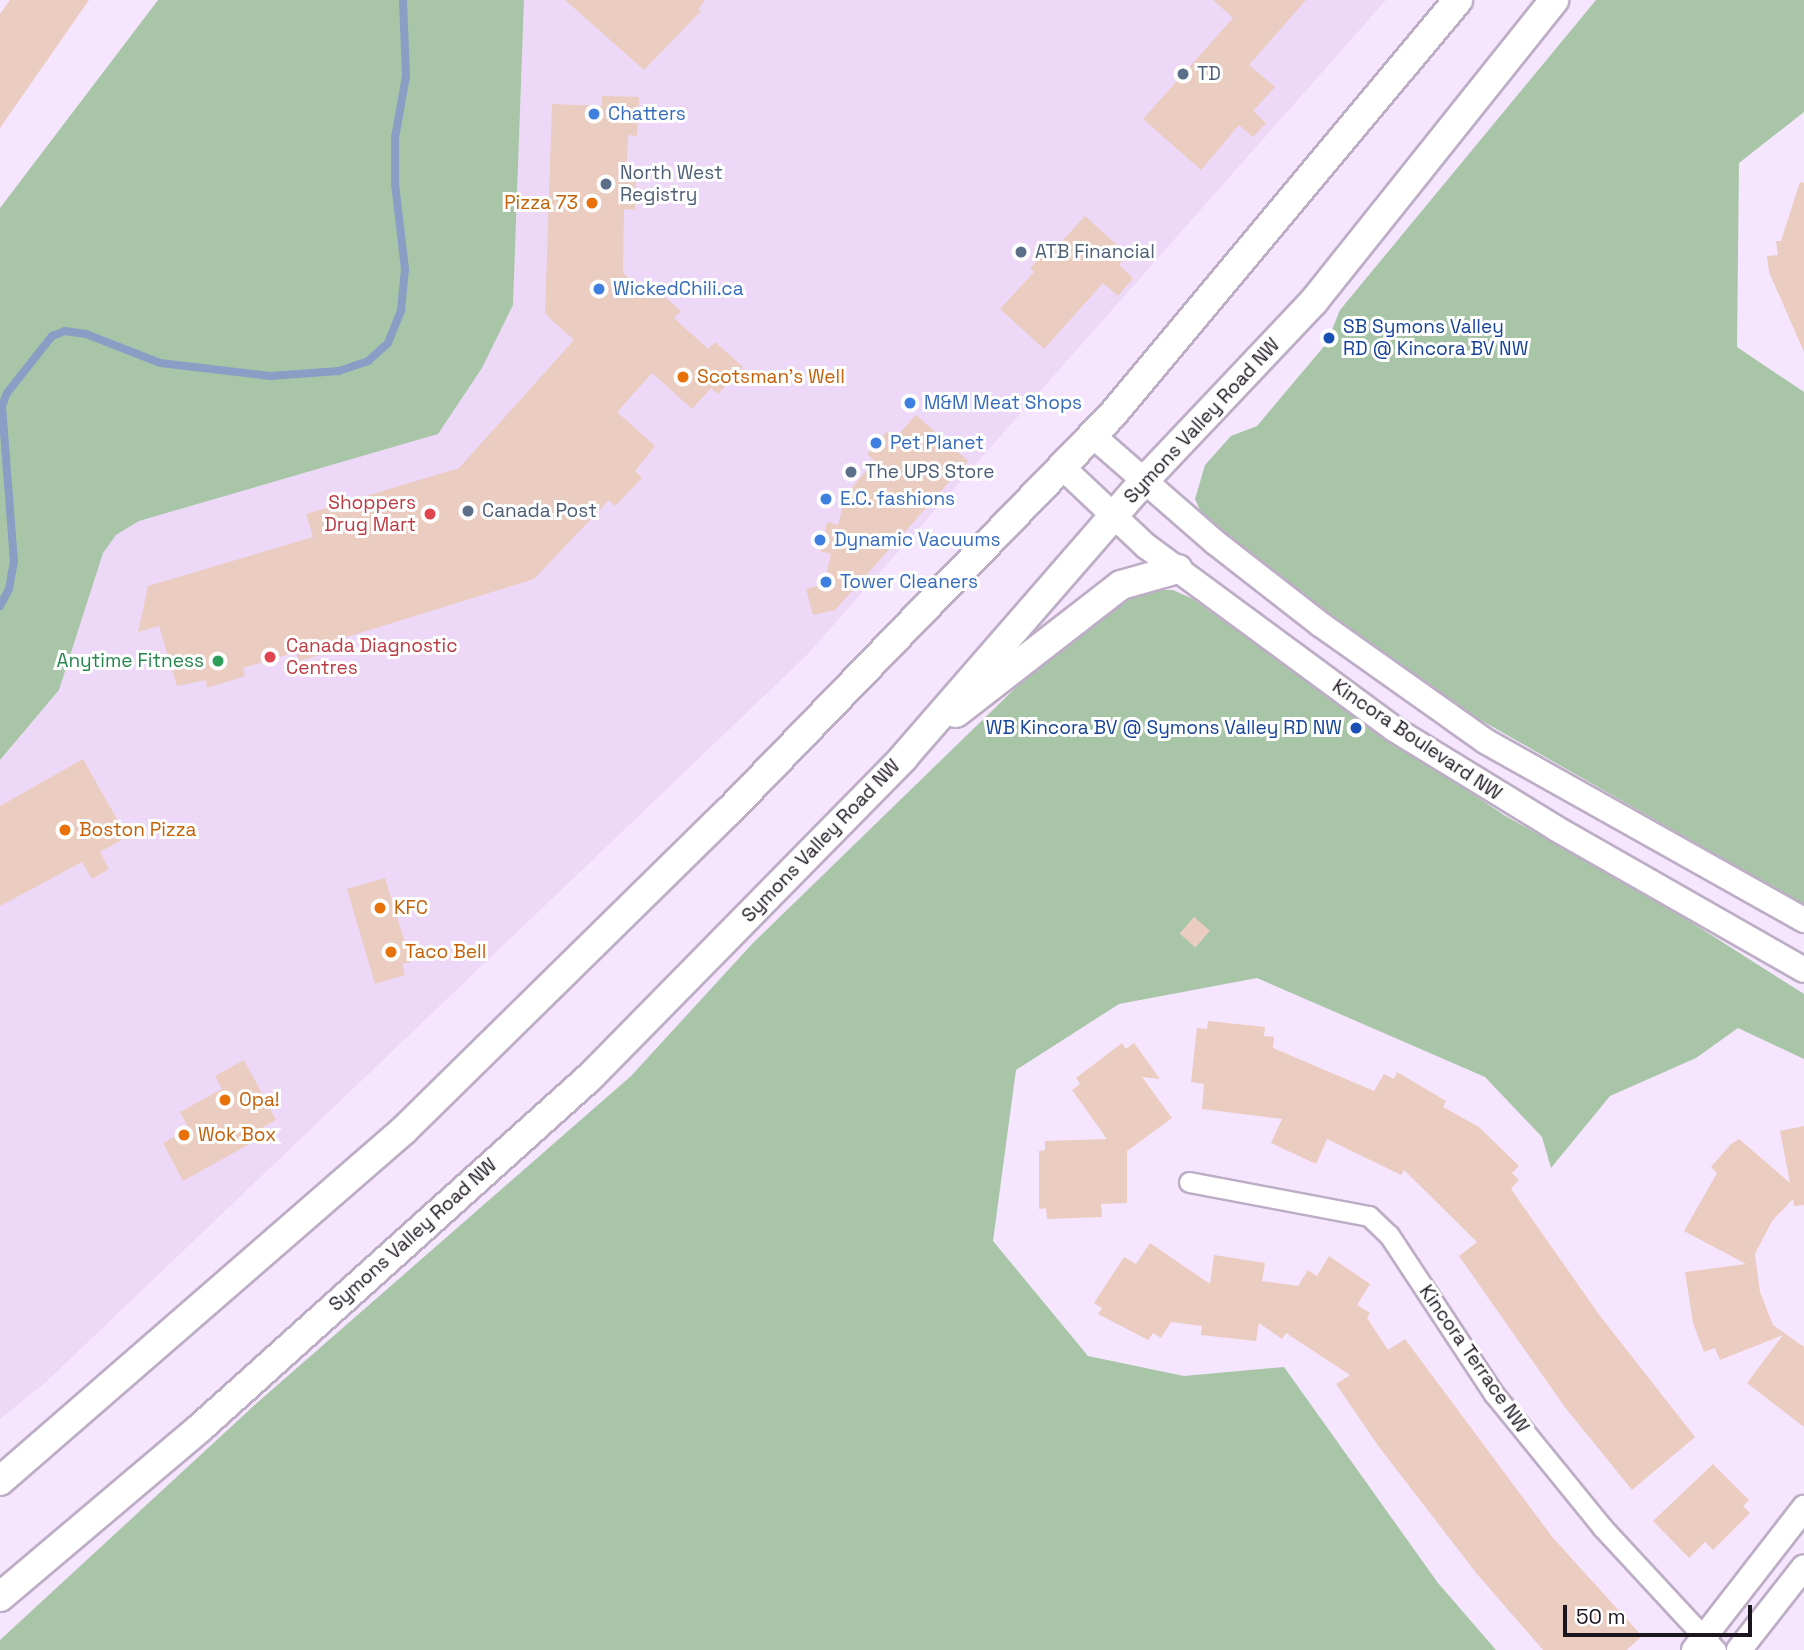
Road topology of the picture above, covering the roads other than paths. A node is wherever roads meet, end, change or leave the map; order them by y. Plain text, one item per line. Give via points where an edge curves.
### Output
1 (1458, 0) edge
2 (1554, 0) edge
3 (1092, 435) junction
4 (1060, 466) junction
5 (1143, 482) junction
6 (1113, 517) junction
7 (1178, 569) junction
8 (903, 758) junction
9 (1804, 920) edge
10 (1804, 970) edge
11 (1189, 1182) dead end
12 (0, 1481) edge
13 (1804, 1508) edge
14 (1804, 1567) edge
15 (0, 1597) edge
16 (1704, 1646) edge
17 (1739, 1650) edge

1 - 3 main road via 1233,274
2 - 5 main road, Symons Valley Road NW via 1314,300
3 - 4 main road
3 - 5 street, Kincora Boulevard NW
4 - 6 street, Kincora Boulevard NW
4 - 12 main road via 729,811 404,1130
5 - 6 main road, Symons Valley Road NW
5 - 9 street, Kincora Boulevard NW via 1320,624 1485,741
6 - 7 street, Kincora Boulevard NW
6 - 8 main road, Symons Valley Road NW
7 - 8 main road via 1121,585
7 - 10 street, Kincora Boulevard NW via 1415,742 1557,830
8 - 15 main road, Symons Valley Road NW via 590,1077 201,1427
11 - 16 street, Kincora Terrace NW via 1369,1216 1389,1236 1494,1394
13 - 16 street
14 - 17 street

